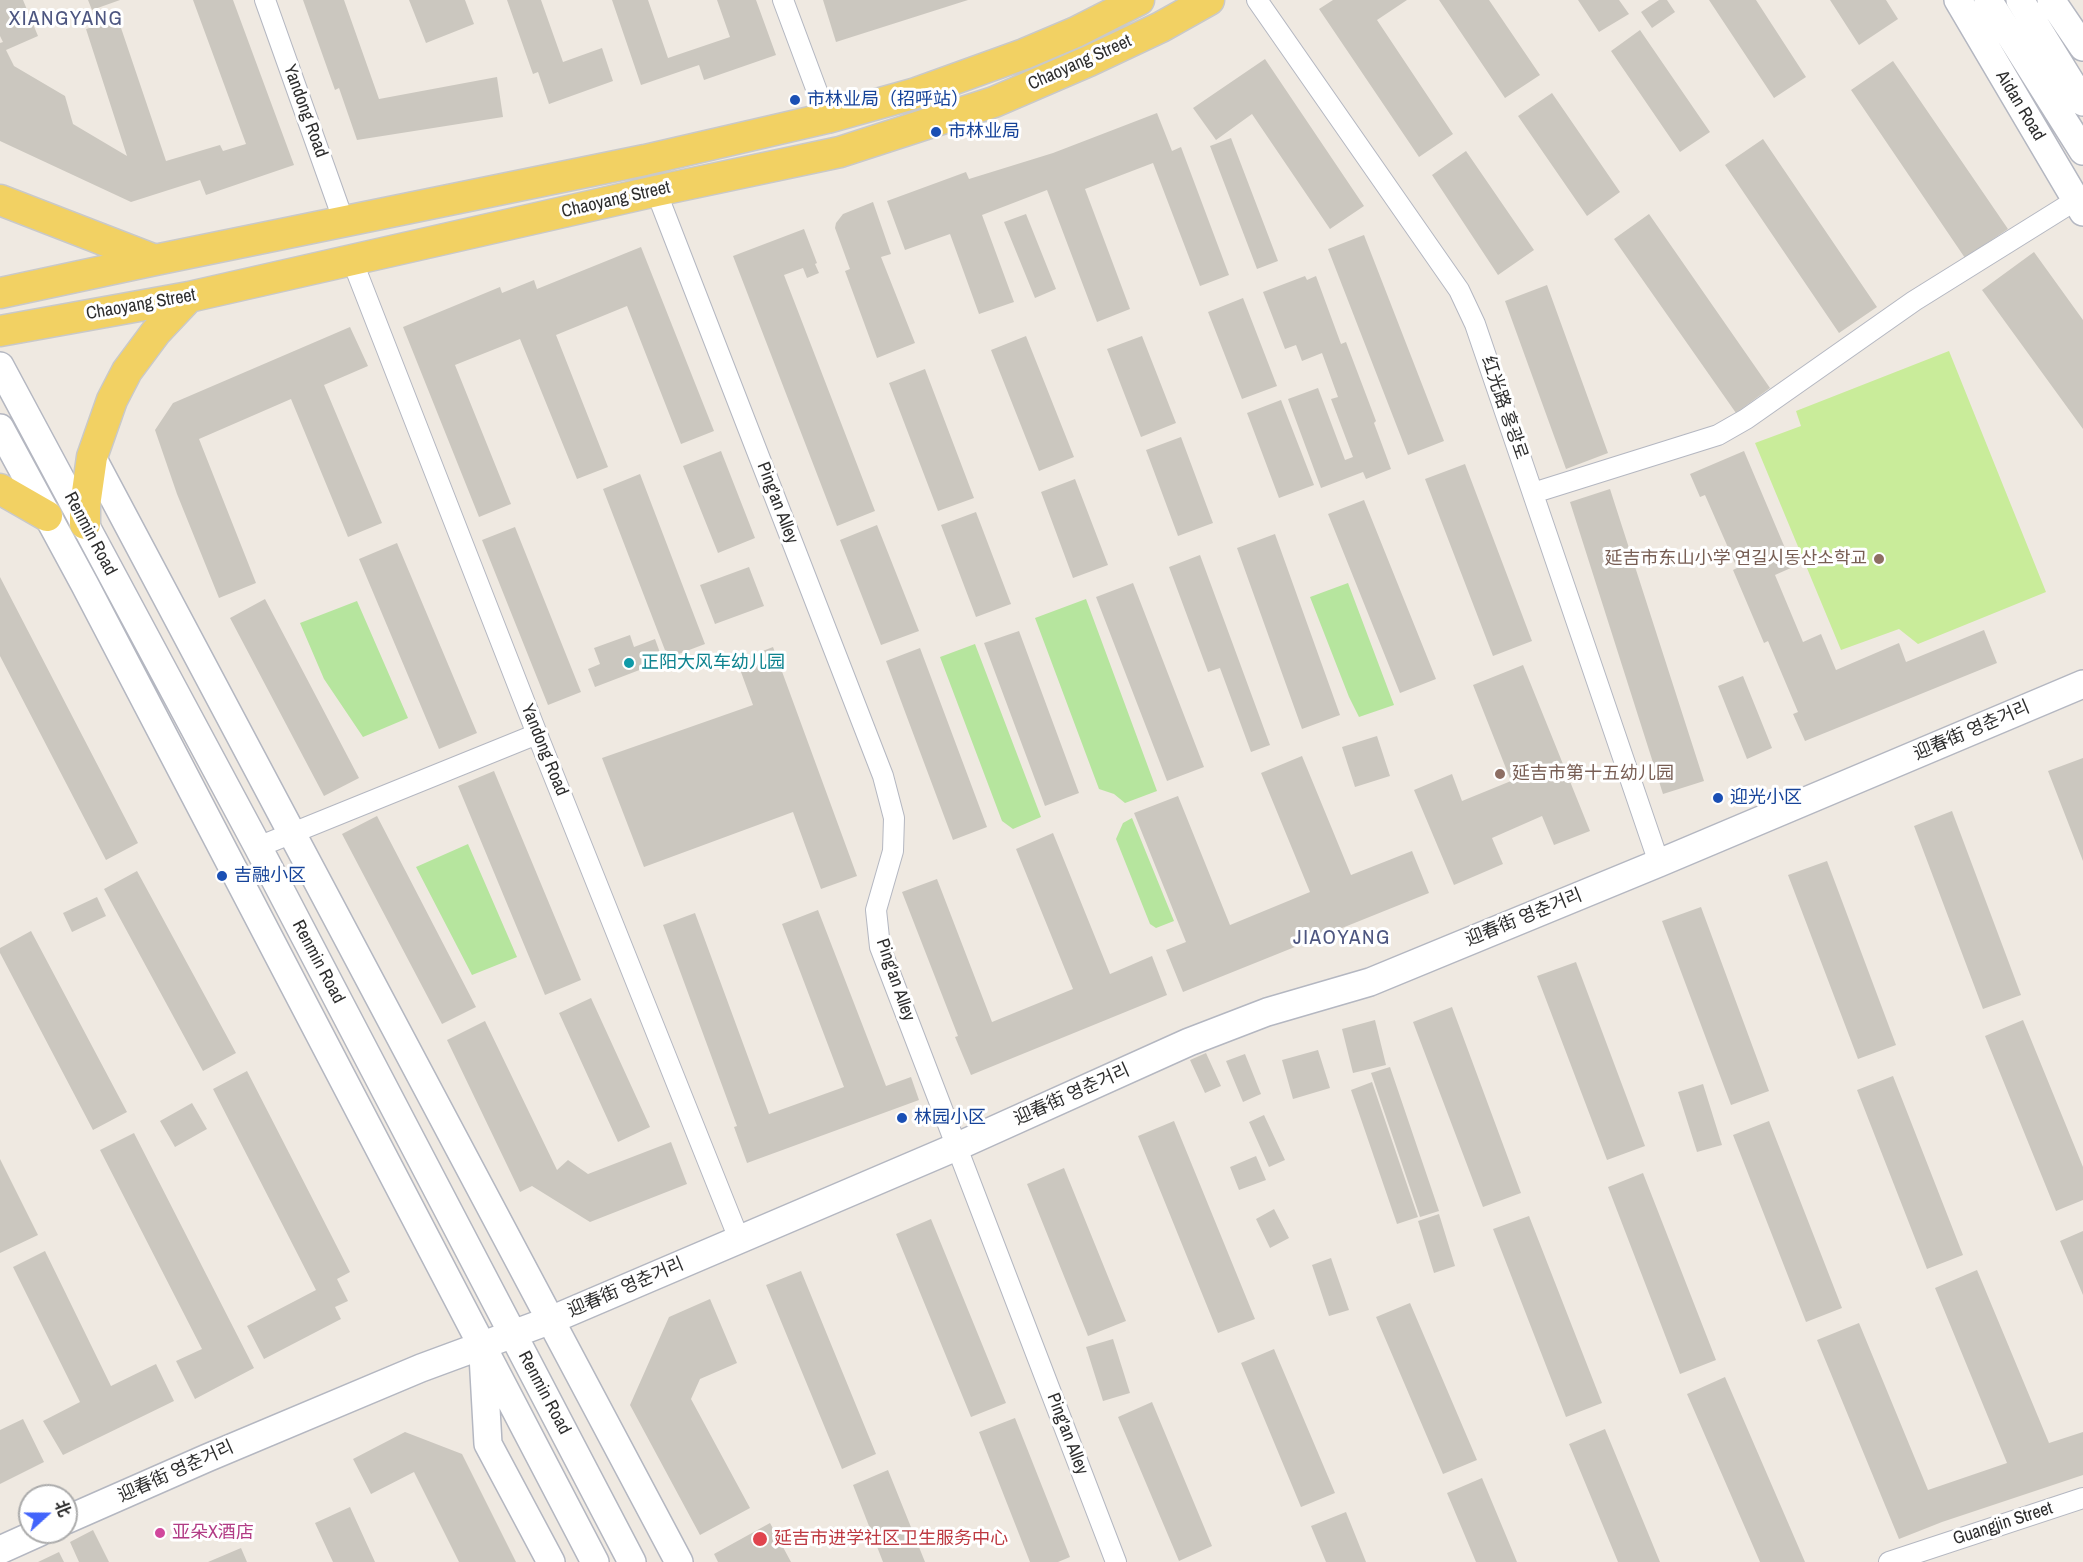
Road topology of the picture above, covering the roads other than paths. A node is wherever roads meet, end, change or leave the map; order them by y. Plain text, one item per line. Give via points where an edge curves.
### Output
1 (265, 0) edge
2 (783, 0) edge
3 (1139, 0) edge
4 (1209, 0) edge
5 (1257, 0) edge
6 (1958, 0) edge
7 (1988, 0) edge
8 (2020, 0) edge
9 (2052, 0) edge
10 (2083, 47) edge
11 (2083, 102) edge
12 (827, 118) junction
13 (2083, 151) edge
14 (656, 191) junction
15 (0, 200) edge
16 (2080, 206) edge
17 (344, 222) junction
18 (155, 260) junction
19 (352, 260) junction
20 (0, 293) edge
21 (189, 297) junction
22 (0, 331) edge
23 (0, 366) edge
24 (0, 428) edge
25 (92, 457) junction
26 (0, 489) edge
27 (1533, 493) junction
28 (47, 516) junction
29 (85, 524) junction
30 (2083, 684) edge
31 (537, 734) junction
32 (292, 833) junction
33 (258, 847) junction
34 (1659, 863) junction
35 (956, 1147) junction
36 (739, 1239) junction
37 (550, 1320) junction
38 (513, 1333) junction
39 (482, 1345) junction
40 (2083, 1498) edge
41 (78, 1515) edge
42 (18, 1542) edge
43 (0, 1550) edge
44 (551, 1562) edge
45 (595, 1562) edge
46 (632, 1562) edge
47 (680, 1562) edge
48 (1116, 1562) edge
49 (1889, 1562) edge

1 - 17 street, Yandong Road
2 - 12 street
3 - 12 main road, Chaoyang Street via 1013,58 913,94
4 - 14 main road, Chaoyang Street via 1150,32 994,102 840,152
5 - 27 street, 红光路 홍광로 via 1459,290 1475,324
6 - 16 street, Aidan Road
7 - 13 street, Aidan Road
8 - 11 street
9 - 10 street
12 - 17 main road, Chaoyang Street
14 - 19 main road, Chaoyang Street
14 - 35 street, Ping'an Alley via 883,777 894,818 893,851 876,910 880,947
15 - 18 main road
16 - 27 street via 1914,301 1718,435
17 - 18 main road, Chaoyang Street
18 - 20 main road, Chaoyang Street
19 - 21 main road, Chaoyang Street
19 - 31 street, Yandong Road
21 - 22 main road, Chaoyang Street
21 - 25 main road via 127,371
23 - 29 street, Renmin Road
24 - 28 street, Renmin Road
25 - 29 main road
25 - 32 street
26 - 28 main road
27 - 34 street, 红光路 홍광로
28 - 39 street, Renmin Road
29 - 33 street, Renmin Road
30 - 34 street, 迎春街 영춘거리
31 - 32 street
31 - 36 street, Yandong Road
32 - 33 street
32 - 37 street
33 - 38 street, Renmin Road
34 - 35 street, 迎春街 영춘거리 via 1370,982 1267,1012 1189,1042
35 - 36 street, 迎春街 영춘거리
35 - 48 street, Ping'an Alley
36 - 37 street, 迎春街 영춘거리
37 - 38 street, 迎春街 영춘거리
37 - 47 street
38 - 39 street, 迎春街 영춘거리
38 - 46 street, Renmin Road
39 - 41 street, 迎春街 영춘거리
39 - 44 street via 488,1444
39 - 45 street, Renmin Road
40 - 49 street, Guangjin Street
42 - 43 street

